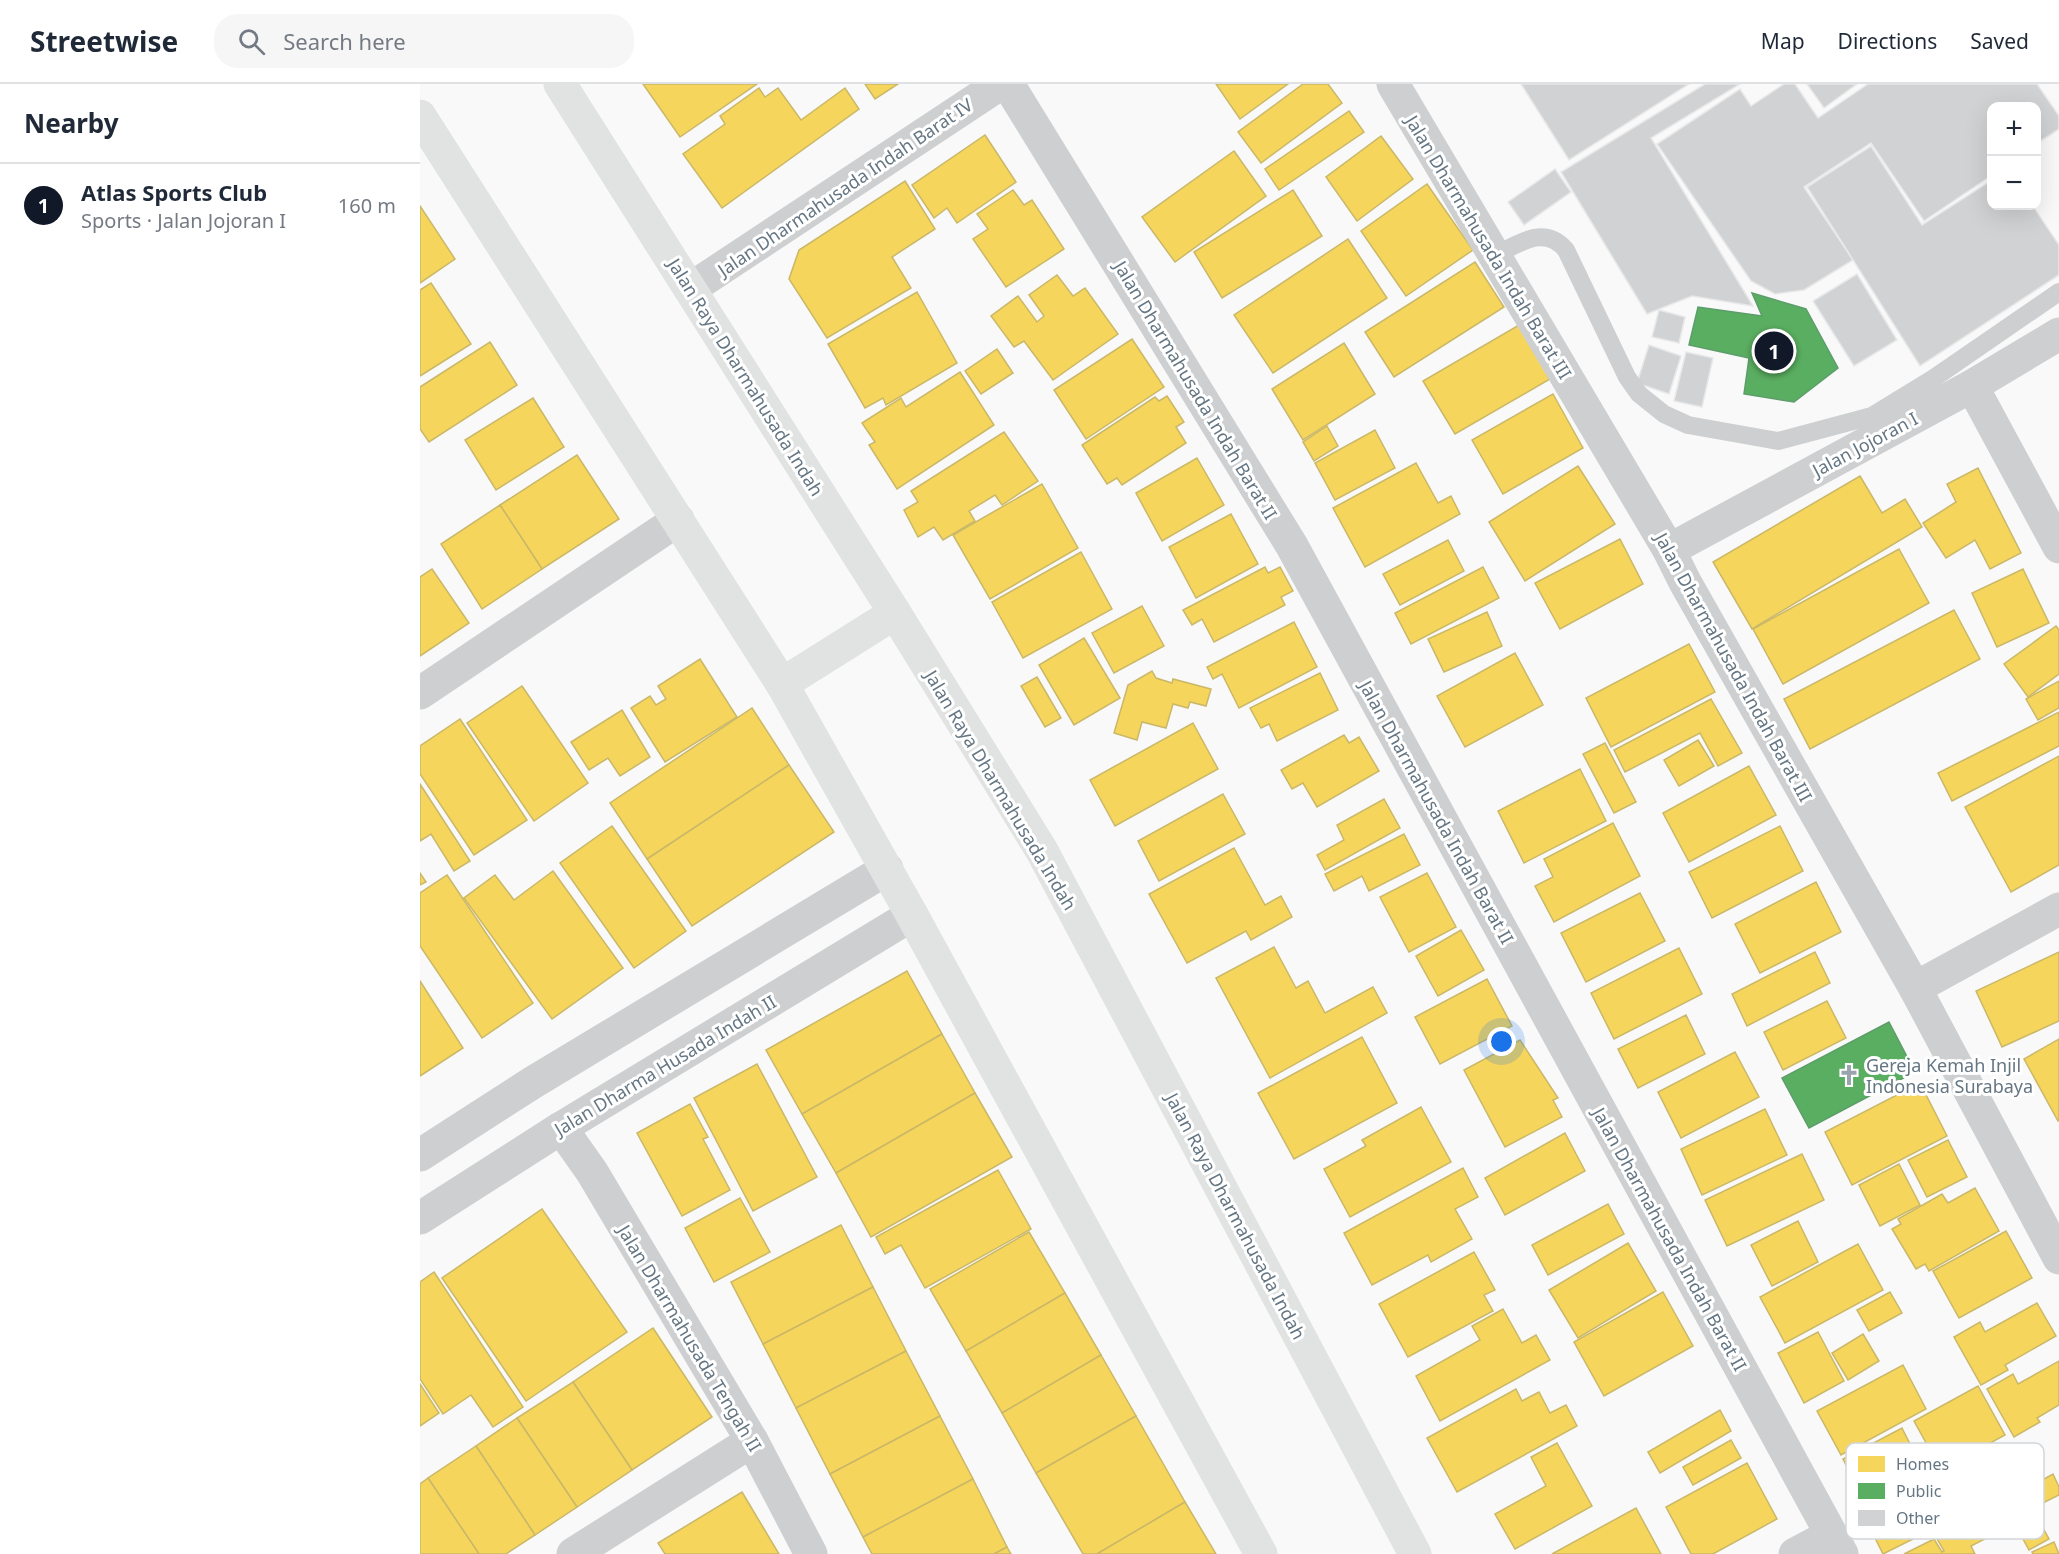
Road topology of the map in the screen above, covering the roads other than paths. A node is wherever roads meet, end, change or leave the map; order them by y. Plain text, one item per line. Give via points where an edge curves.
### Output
1 (560, 84) edge
2 (1000, 84) edge
3 (1008, 84) edge
4 (1393, 84) edge
5 (420, 116) edge
6 (1494, 256) junction
7 (690, 289) junction
8 (2059, 292) edge
9 (2059, 334) edge
10 (1972, 386) junction
11 (678, 520) junction
12 (2059, 547) edge
13 (1669, 550) junction
14 (895, 613) junction
15 (782, 684) junction
16 (420, 693) edge
17 (886, 869) junction
18 (2059, 909) edge
19 (912, 915) junction
20 (1915, 988) junction
21 (561, 1128) junction
22 (420, 1155) edge
23 (420, 1218) edge
24 (2059, 1258) edge
25 (752, 1441) junction
26 (1837, 1544) edge
27 (573, 1554) edge
28 (811, 1554) edge
29 (1261, 1554) edge
30 (1415, 1554) edge
31 (1795, 1554) edge

1 - 7 main road, Jalan Raya Dharmahusada Indah
2 - 7 street, Jalan Dharmahusada Indah Barat IV
3 - 26 street, Jalan Dharmahusada Indah Barat II via 1292,546
4 - 6 street, Jalan Dharmahusada Indah Barat III
5 - 11 main road
6 - 8 lane via 1536,236 1556,241 1566,250 1627,377 1639,394 1664,414 1688,425 1778,441 1872,416
6 - 13 street, Jalan Dharmahusada Indah Barat III
7 - 14 main road, Jalan Raya Dharmahusada Indah
9 - 10 street, Jalan Jojoran I
10 - 12 street
10 - 13 street, Jalan Jojoran I
11 - 15 main road
11 - 16 street
13 - 20 street, Jalan Dharmahusada Indah Barat III
14 - 15 main road
14 - 30 main road, Jalan Raya Dharmahusada Indah via 1042,851
15 - 17 main road
17 - 19 main road
17 - 22 street
18 - 20 street
19 - 21 street, Jalan Dharma Husada Indah II
19 - 29 main road
20 - 24 street, Jalan Dharmahusada Indah Barat III
21 - 23 street, Jalan Dharma Husada Indah II
21 - 25 street, Jalan Dharmahusada Tengah II via 592,1172
25 - 27 street
25 - 28 street, Jalan Dharmahusada Tengah II
26 - 31 street

